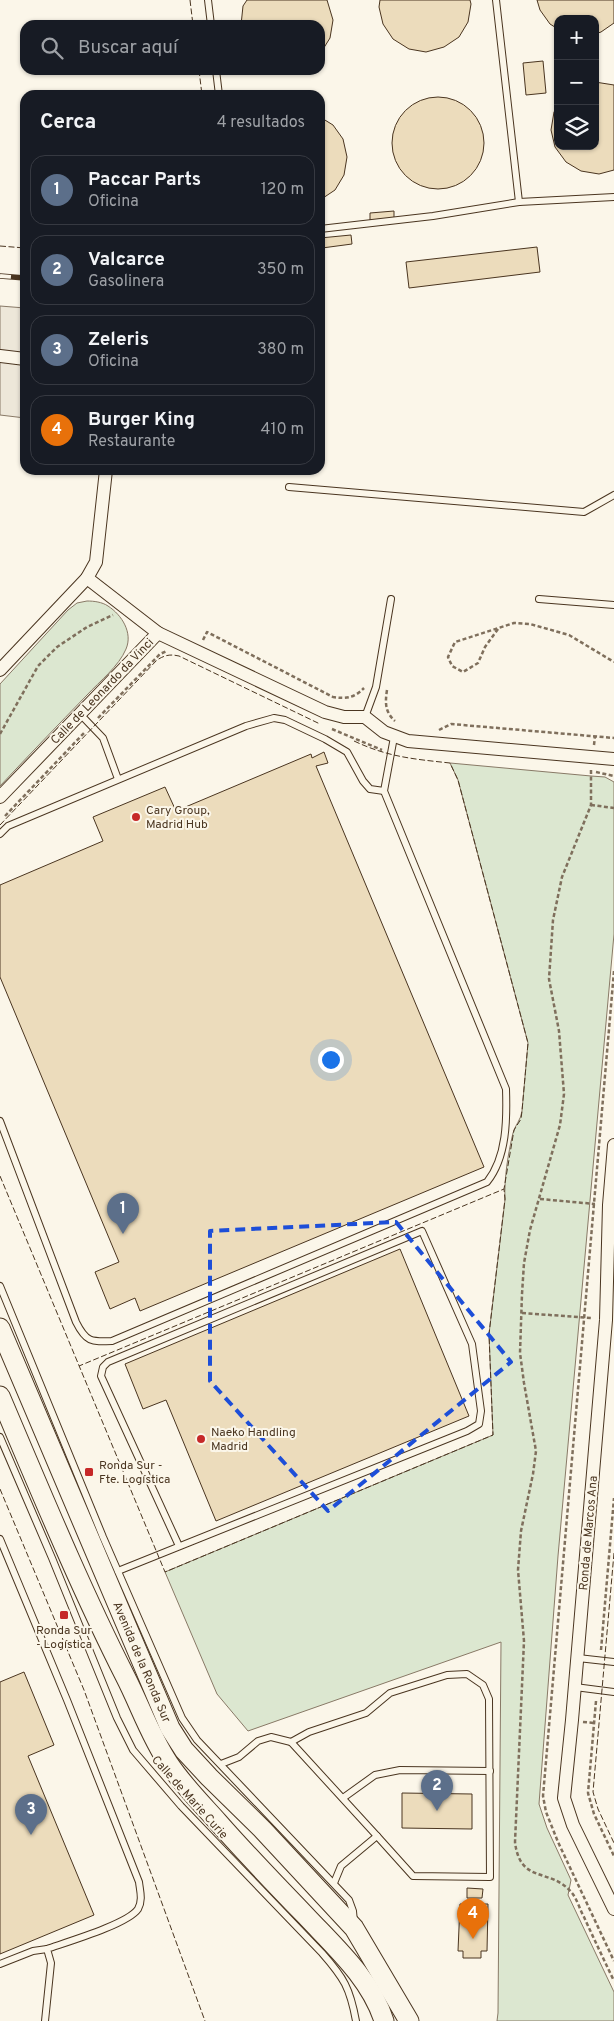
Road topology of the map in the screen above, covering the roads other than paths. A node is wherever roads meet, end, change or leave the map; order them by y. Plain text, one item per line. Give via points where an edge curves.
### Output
1 (208, 0) edge
2 (496, 0) edge
3 (210, 20) edge
4 (217, 75) edge
5 (218, 90) edge
6 (614, 197) edge
7 (519, 202) junction
8 (325, 227) edge
9 (0, 356) edge
10 (20, 358) edge
11 (105, 475) edge
12 (289, 488) dead end
13 (614, 495) edge
14 (87, 578) junction
15 (390, 599) dead end
16 (539, 599) dead end
17 (614, 604) edge
18 (158, 633) junction
19 (0, 670) edge
20 (80, 714) junction
21 (365, 718) junction
22 (394, 737) junction
23 (614, 759) edge
24 (118, 779) junction
25 (384, 791) junction
26 (0, 797) edge
27 (0, 834) edge
28 (0, 1121) edge
29 (614, 1145) edge
30 (611, 1257) edge
31 (0, 1286) edge
32 (0, 1328) edge
33 (0, 1396) edge
34 (0, 1437) edge
35 (0, 1539) edge
36 (97, 1540) junction
37 (179, 1546) junction
38 (59, 1555) junction
39 (118, 1571) junction
40 (578, 1658) junction
41 (614, 1662) edge
42 (575, 1687) junction
43 (614, 1692) edge
44 (291, 1742) junction
45 (220, 1764) junction
46 (490, 1771) junction
47 (343, 1798) junction
48 (377, 1836) junction
49 (334, 1883) junction
50 (614, 1909) edge
51 (354, 1928) junction
52 (47, 1949) junction
53 (0, 1964) edge
54 (45, 2021) edge
55 (356, 2021) edge
56 (384, 2021) edge
57 (409, 2021) edge

1 - 3 lane
2 - 7 lane
4 - 5 lane
6 - 7 lane
7 - 8 lane via 433,216
9 - 10 street
11 - 14 street via 96,562
12 - 13 lane via 584,512
14 - 18 street, Calle de Leonardo da Vinci
14 - 19 street
15 - 21 lane via 376,687
16 - 17 lane
18 - 20 street, Calle de Leonardo da Vinci
18 - 21 street via 326,712
20 - 24 lane via 103,738
20 - 26 street, Calle de Leonardo da Vinci
21 - 22 street
22 - 23 street via 408,741
22 - 25 lane
24 - 25 lane via 246,726 274,718 285,720 347,752 370,789
24 - 27 lane via 8,826
25 - 28 lane via 506,1088 507,1125 496,1172 488,1182 112,1341 93,1342 82,1335 76,1322
29 - 30 street, Ronda de Marcos Ana via 609,1205
30 - 40 street, Ronda de Marcos Ana
31 - 36 lane
32 - 36 main road, Avenida de la Ronda Sur
33 - 38 main road, Avenida de la Ronda Sur
34 - 38 lane, Calle de Marie Curie
35 - 52 lane via 125,1846 139,1882 141,1898 138,1909 125,1920
36 - 39 lane
36 - 51 main road, Avenida de la Ronda Sur via 158,1704 184,1750
37 - 37 lane via 479,1424 481,1411 472,1344 422,1231 108,1362 103,1367 101,1376
37 - 39 lane
38 - 55 lane, Calle de Marie Curie via 117,1718 134,1750 181,1806 343,1976 352,1998
38 - 56 main road, Avenida de la Ronda Sur via 89,1605 140,1712 169,1764 192,1794 364,1981 380,2007
39 - 45 lane via 182,1718
40 - 41 lane
40 - 42 street, Ronda de Marcos Ana
42 - 43 lane
42 - 50 street, Ronda de Marcos Ana via 564,1798 573,1825
44 - 45 lane via 271,1737 258,1741 239,1757
44 - 46 lane via 309,1732 366,1713 390,1693 447,1675 467,1674 483,1685 489,1699
44 - 47 lane
45 - 49 lane
46 - 47 lane via 400,1770 375,1775
46 - 48 lane via 490,1877 413,1876
47 - 48 lane
48 - 49 lane via 341,1866
49 - 51 lane via 353,1911
51 - 57 main road, Avenida de la Ronda Sur
52 - 53 lane via 32,1951
52 - 54 lane via 51,1963

